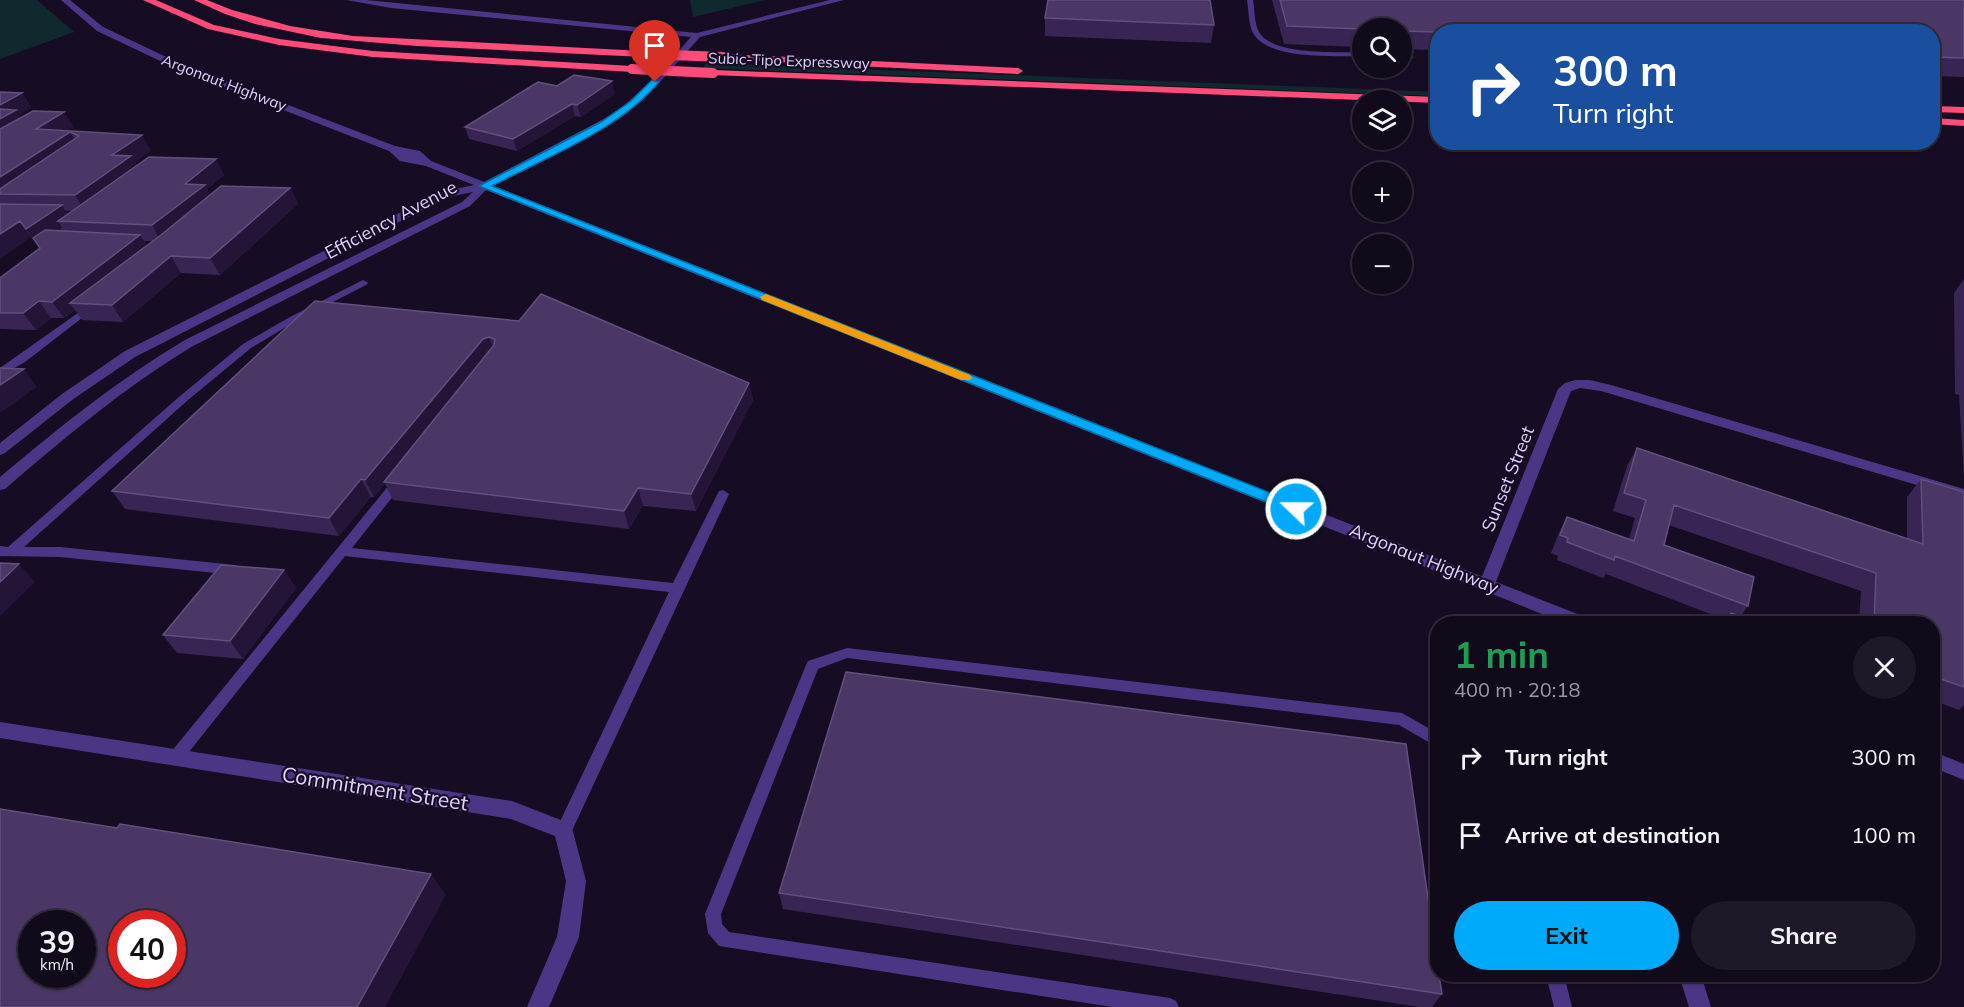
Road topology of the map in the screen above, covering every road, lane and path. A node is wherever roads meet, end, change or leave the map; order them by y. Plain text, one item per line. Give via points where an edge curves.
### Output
1 (64, 0) edge
2 (148, 0) edge
3 (199, 0) edge
4 (350, 0) edge
5 (840, 0) edge
6 (1250, 0) edge
7 (697, 35) junction
8 (1352, 53) edge
9 (1030, 72) dead end
10 (1430, 100) edge
11 (1940, 109) edge
12 (1964, 110) edge
13 (1940, 122) edge
14 (1964, 123) edge
15 (484, 186) junction
16 (363, 283) dead end
17 (103, 297) edge
18 (0, 373) edge
19 (0, 450) edge
20 (408, 469) edge
21 (5, 475) edge
22 (0, 484) edge
23 (723, 494) dead end
24 (1964, 494) edge
25 (342, 551) junction
26 (5, 552) edge
27 (246, 571) edge
28 (1487, 584) junction
29 (677, 588) junction
30 (1565, 616) edge
31 (0, 730) edge
32 (1430, 737) edge
33 (176, 757) junction
34 (1940, 762) edge
35 (1964, 772) edge
36 (564, 830) junction
37 (1557, 982) edge
38 (1692, 982) edge
39 (538, 1007) edge
40 (1170, 1007) edge
41 (1563, 1007) edge
42 (1700, 1007) edge

1 - 15 street, Argonaut Highway via 100,29 176,66 393,149 402,159 428,163
2 - 10 highway, Subic-Tipo Expressway, bridge via 211,27 279,42 373,54 713,73
3 - 9 highway, Subic-Tipo Expressway, bridge via 242,17 315,34 418,44
4 - 7 street
5 - 7 street
6 - 8 lane via 1256,35 1267,46
7 - 15 street via 620,114
11 - 12 highway
13 - 14 highway
15 - 19 street, Efficiency Avenue via 445,194 158,338 97,375
15 - 21 street, Efficiency Avenue via 466,204 148,366
15 - 28 street, Argonaut Highway
16 - 26 lane via 248,346
17 - 18 lane
20 - 25 lane
21 - 22 street, Efficiency Avenue
23 - 29 lane
24 - 28 street, Sunset Street via 1578,383 1565,389
25 - 29 lane
25 - 33 lane
26 - 27 lane via 60,552
28 - 30 street, Argonaut Highway
29 - 36 lane
31 - 33 street, Commitment Street
32 - 40 lane via 1402,720 1390,718 847,653 813,665 713,914 714,927 725,940
33 - 36 street, Commitment Street via 512,810
34 - 35 street
36 - 39 street via 576,881 568,937
37 - 41 lane
38 - 42 street

